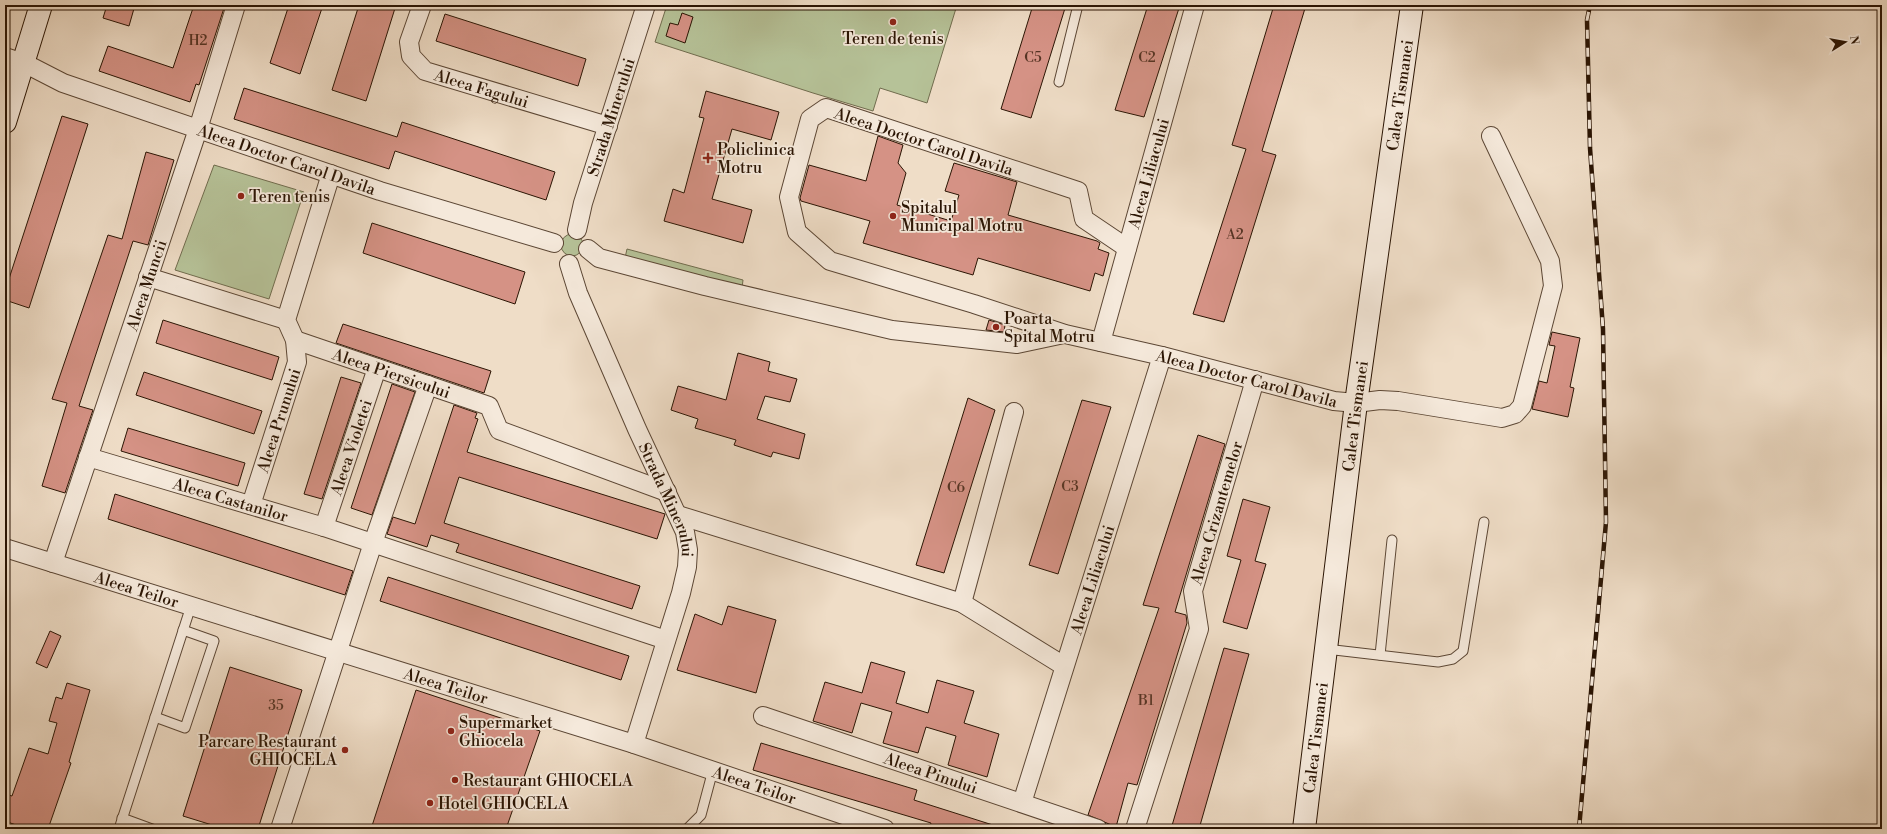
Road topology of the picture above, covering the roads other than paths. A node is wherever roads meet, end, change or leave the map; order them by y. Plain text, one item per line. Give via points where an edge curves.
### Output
1 (41, 5) edge
2 (236, 5) edge
3 (422, 5) edge
4 (646, 5) edge
5 (1078, 5) edge
6 (1195, 5) edge
7 (1412, 5) edge
8 (14, 60) edge
9 (1059, 82) dead end
10 (5, 122) edge
11 (608, 126) junction
12 (198, 129) junction
13 (1491, 136) dead end
14 (332, 174) junction
15 (577, 230) junction
16 (554, 243) junction
17 (1127, 248) junction
18 (588, 249) junction
19 (569, 264) junction
20 (148, 277) junction
21 (286, 320) junction
22 (1065, 334) junction
23 (295, 340) junction
24 (1101, 342) junction
25 (1162, 356) junction
26 (377, 368) junction
27 (1255, 380) junction
28 (428, 385) junction
29 (1356, 403) junction
30 (1014, 412) dead end
31 (88, 457) junction
32 (667, 492) junction
33 (251, 505) junction
34 (678, 515) junction
35 (1484, 522) dead end
36 (324, 527) junction
37 (1392, 540) dead end
38 (373, 543) junction
39 (5, 548) edge
40 (53, 564) junction
41 (962, 603) junction
42 (191, 606) junction
43 (183, 630) junction
44 (666, 640) junction
45 (1326, 649) junction
46 (338, 652) junction
47 (1380, 655) junction
48 (1064, 666) junction
49 (763, 716) dead end
50 (155, 717) junction
51 (634, 744) junction
52 (713, 770) junction
53 (1022, 803) junction
54 (122, 818) junction
55 (119, 829) edge
56 (152, 829) edge
57 (280, 829) edge
58 (686, 829) edge
59 (885, 829) edge
60 (1098, 829) edge
61 (1135, 829) edge
62 (1304, 829) edge

1 - 8 main road
2 - 12 street, Aleea Muncii
3 - 11 street, Aleea Fagului via 409,42 411,56 425,71
4 - 11 street, Strada Minerului
5 - 9 lane
6 - 17 street, Aleea Liliacului
7 - 29 main road, Calea Tismanei
8 - 10 main road
8 - 12 street, Aleea Doctor Carol Davila via 63,83
11 - 15 street, Strada Minerului
12 - 14 street, Aleea Doctor Carol Davila
12 - 20 street, Aleea Muncii
13 - 29 street, Aleea Doctor Carol Davila via 1550,261 1553,286 1522,406 1515,414 1502,418 1398,401
14 - 16 street, Aleea Doctor Carol Davila
14 - 21 street
15 - 16 street via 569,229 562,232
15 - 18 street via 587,240
16 - 19 street via 555,254
17 - 22 street, Aleea Doctor Carol Davila via 1084,218 1078,191 826,108 810,119 789,197 797,232 830,260
17 - 24 street, Aleea Liliacului
18 - 19 street via 581,261
18 - 22 street, Aleea Doctor Carol Davila via 599,258 892,330 1017,344
19 - 32 street, Strada Minerului via 578,293
20 - 21 street
20 - 31 street, Aleea Muncii
21 - 23 street, Aleea Prunului
22 - 24 street, Aleea Doctor Carol Davila
23 - 26 street, Aleea Piersicului
23 - 33 street, Aleea Prunului via 297,362
24 - 25 street, Aleea Doctor Carol Davila
25 - 27 street, Aleea Doctor Carol Davila
25 - 48 street, Aleea Liliacului
26 - 28 street, Aleea Piersicului
26 - 36 street, Aleea Violetei
27 - 29 street, Aleea Doctor Carol Davila via 1334,401
27 - 61 street, Aleea Crizantemelor via 1193,591 1199,629
28 - 32 street, Aleea Piersicului via 489,406 499,430
28 - 38 street
29 - 45 main road, Calea Tismanei
30 - 41 street
31 - 33 street, Aleea Castanilor
31 - 40 street, Aleea Muncii
32 - 34 street, Strada Minerului
33 - 36 street, Aleea Castanilor
34 - 41 street
34 - 44 street, Strada Minerului via 685,532 687,567 682,593
35 - 47 lane via 1463,651 1453,659 1438,662
36 - 38 street, Aleea Castanilor
37 - 47 lane
38 - 44 street, Aleea Castanilor
38 - 46 street
39 - 40 street, Aleea Teilor
40 - 42 street, Aleea Teilor
41 - 48 street
42 - 43 lane
42 - 46 street, Aleea Teilor
43 - 50 lane
43 - 50 lane via 214,641 185,728
44 - 51 street, Strada Minerului
45 - 47 lane
45 - 62 main road, Calea Tismanei
46 - 51 street, Aleea Teilor
46 - 57 street
48 - 53 street, Aleea Liliacului
49 - 53 street, Aleea Pinului
50 - 54 lane
51 - 52 street, Aleea Teilor
52 - 58 lane via 701,815
52 - 59 street, Aleea Teilor
53 - 60 street, Aleea Pinului
54 - 55 lane
54 - 56 lane

